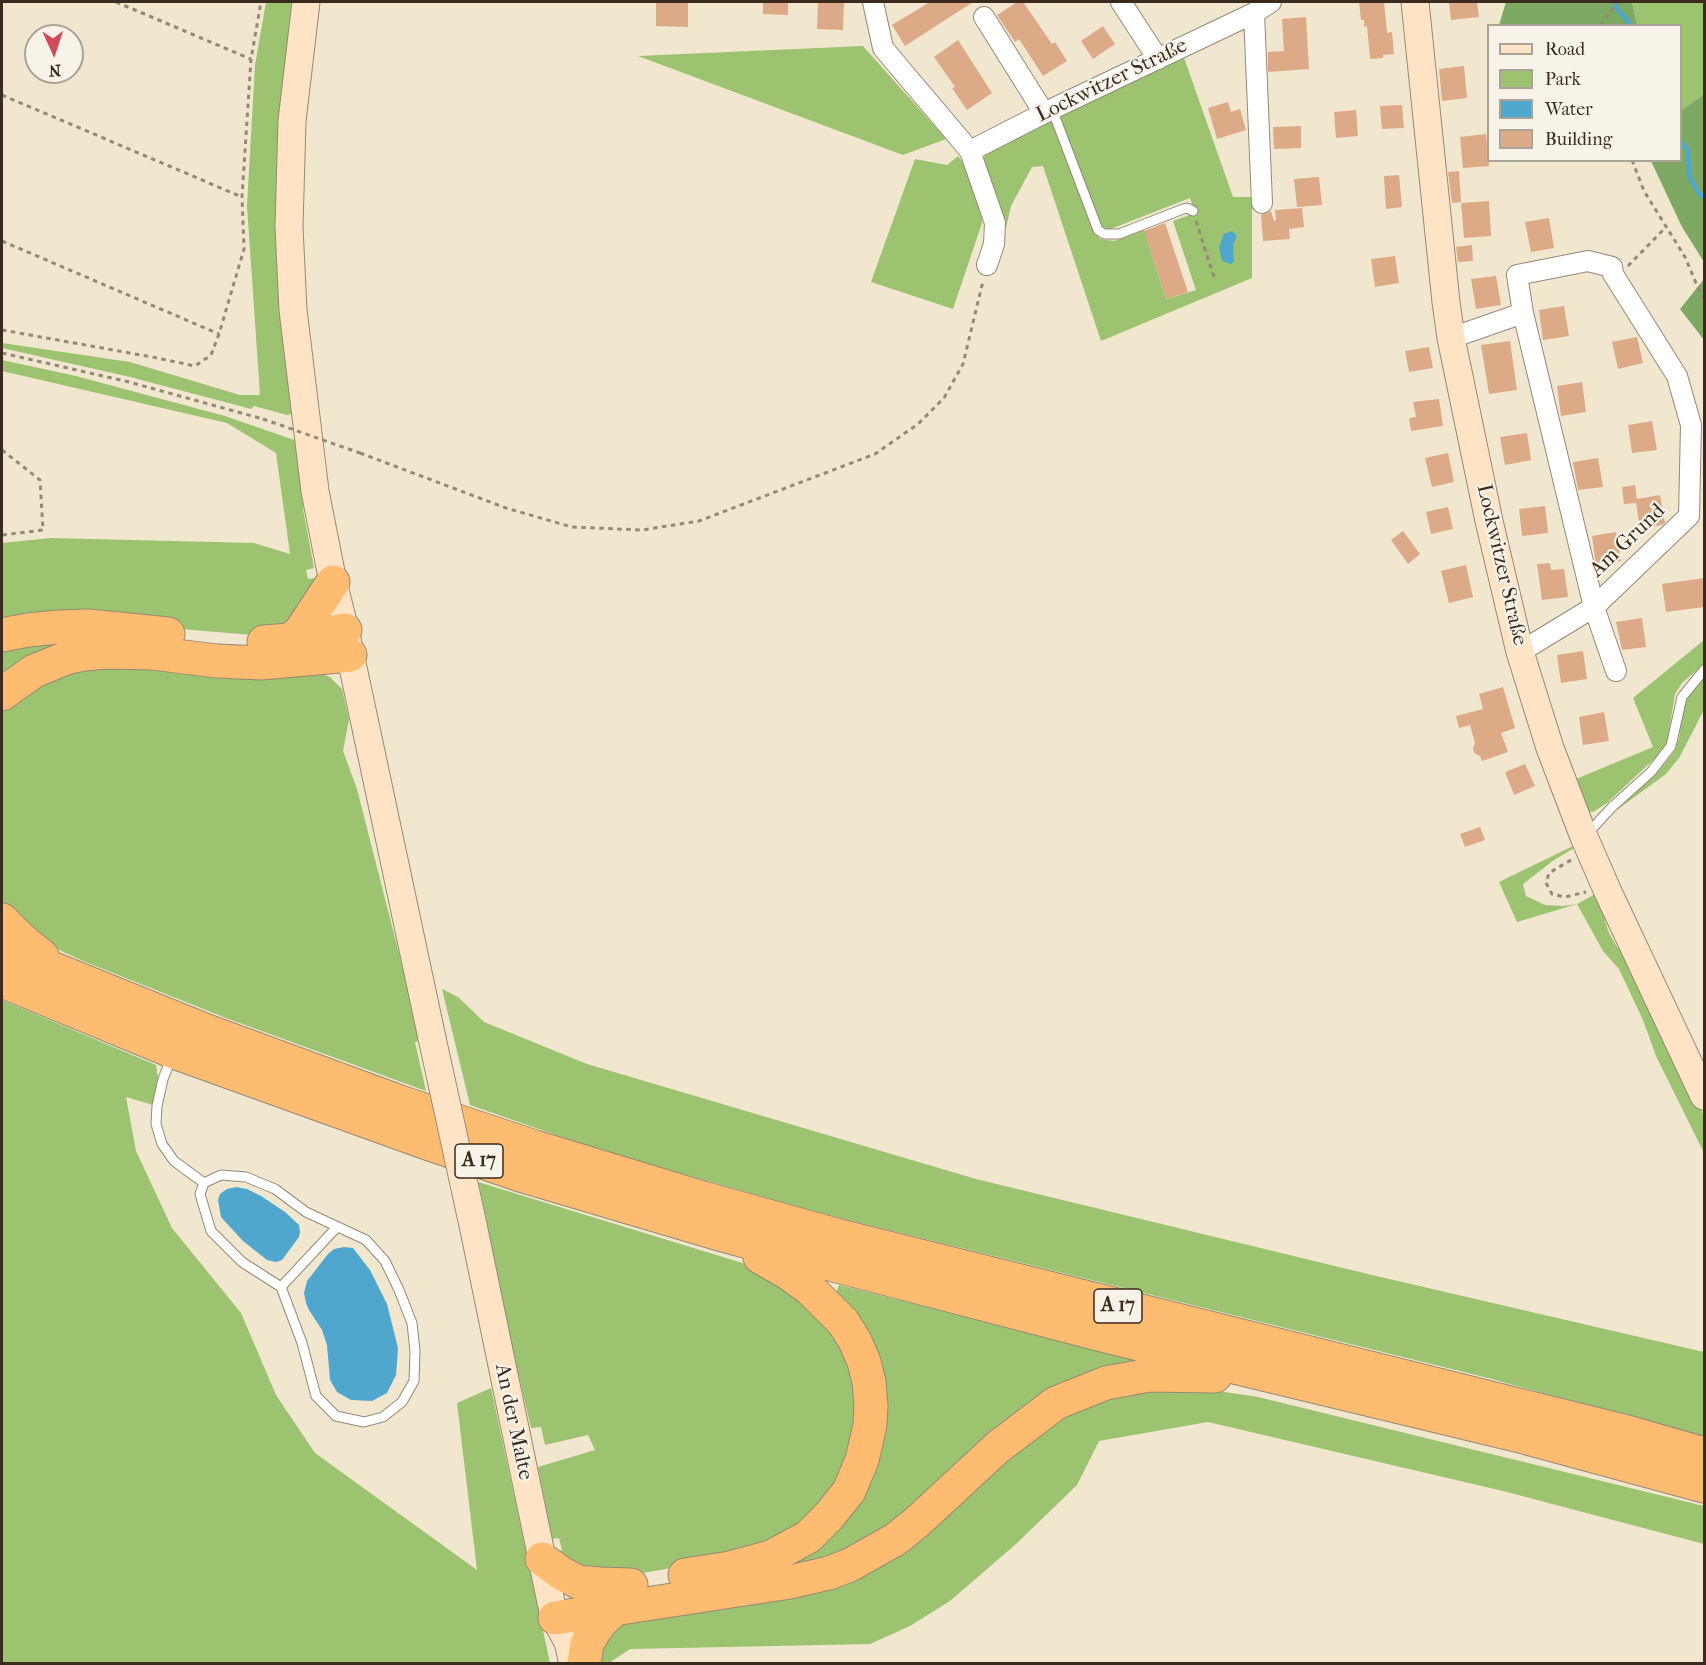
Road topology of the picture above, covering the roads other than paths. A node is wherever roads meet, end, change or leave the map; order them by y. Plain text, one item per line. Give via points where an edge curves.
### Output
1 (306, 2) edge
2 (873, 2) edge
3 (1121, 2) edge
4 (1271, 2) edge
5 (1415, 2) edge
6 (1254, 13) junction
7 (984, 17) dead end
8 (1158, 59) junction
9 (1048, 111) junction
10 (970, 151) junction
11 (1262, 203) dead end
12 (1193, 211) road end
13 (987, 266) road end
14 (1523, 313) junction
15 (1451, 338) junction
16 (333, 582) junction
17 (1594, 606) junction
18 (2, 635) edge
19 (290, 640) junction
20 (348, 643) junction
21 (1520, 652) junction
22 (1704, 670) edge
23 (1616, 671) dead end
24 (2, 694) edge
25 (1587, 843) junction
26 (2, 920) edge
27 (2, 948) edge
28 (67, 976) junction
29 (2, 981) edge
30 (174, 1052) junction
31 (1704, 1096) edge
32 (204, 1183) junction
33 (337, 1227) junction
34 (719, 1234) junction
35 (280, 1287) junction
36 (1272, 1376) junction
37 (1704, 1455) edge
38 (1704, 1486) edge
39 (542, 1559) junction
40 (623, 1597) junction
41 (553, 1610) junction
42 (558, 1664) edge
43 (573, 1664) edge
44 (584, 1664) edge

1 - 16 main road, An der Malte via 292,121 289,227 293,310 315,491
2 - 10 street via 883,48
3 - 8 street
4 - 6 street, Lockwitzer Straße
5 - 15 main road, Lockwitzer Straße
6 - 8 street, Lockwitzer Straße
6 - 11 street
7 - 9 street
8 - 9 street, Lockwitzer Straße
9 - 10 street, Lockwitzer Straße
9 - 12 lane via 1098,230 1119,234 1183,209
10 - 13 street via 995,222
14 - 15 street
14 - 17 street, Am Grund
14 - 17 street, Am Grund via 1517,275 1588,261 1612,267 1677,376 1691,425 1689,516
15 - 21 main road, Lockwitzer Straße
16 - 19 highway via 300,632
16 - 20 main road, An der Malte
17 - 21 street, Am Grund
17 - 23 street, Am Grund
18 - 19 highway via 89,626 252,643
19 - 20 highway
20 - 24 highway via 261,663 152,653 84,654 34,671
20 - 39 main road, An der Malte, bridge
21 - 25 main road, Lockwitzer Straße via 1550,748
22 - 25 lane via 1682,697 1671,746 1651,772 1612,807
25 - 31 main road, Lockwitzer Straße
26 - 28 highway
27 - 28 highway, A 17
28 - 37 highway, A 17 via 400,1102 703,1198 870,1244 1620,1430
29 - 30 highway, A 17
30 - 32 lane via 162,1078 156,1124 162,1144 174,1161
30 - 34 highway, A 17 via 520,1175
32 - 33 lane via 221,1175 246,1177 275,1189 306,1212
32 - 35 lane via 200,1194 211,1231 242,1262
33 - 35 lane
33 - 35 lane via 366,1240 385,1261 412,1323 416,1351 414,1381 402,1402 383,1417 364,1422 336,1416 316,1396 302,1343
34 - 36 highway, A 17
34 - 40 highway via 810,1289 855,1341 869,1382 871,1406 862,1460 849,1491 829,1516 791,1547 771,1557
36 - 38 highway, A 17 via 1524,1437
36 - 40 highway via 1149,1375 1106,1383 1047,1409 998,1447 896,1539 850,1565 790,1582
39 - 40 highway via 578,1582 600,1584
39 - 41 main road, An der Malte
40 - 41 highway
40 - 44 highway via 593,1633
41 - 42 main road, An der Malte via 552,1635
41 - 43 main road, An der Malte via 568,1641

